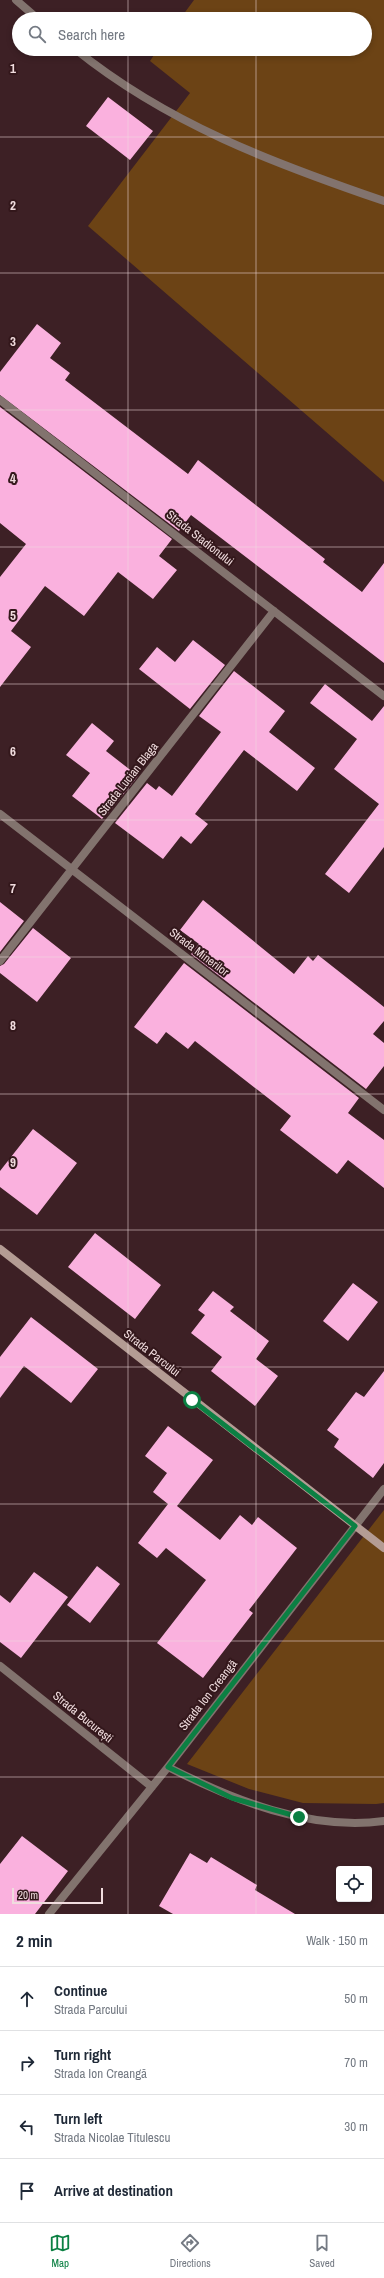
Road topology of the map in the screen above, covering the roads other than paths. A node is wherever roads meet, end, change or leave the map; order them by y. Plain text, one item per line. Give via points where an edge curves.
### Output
1 (16, 0) edge
2 (30, 12) edge
3 (85, 56) edge
4 (384, 201) edge
5 (0, 400) edge
6 (274, 611) junction
7 (384, 696) edge
8 (0, 814) edge
9 (72, 870) junction
10 (0, 961) edge
11 (384, 1110) edge
12 (0, 1249) edge
13 (384, 1489) edge
14 (355, 1526) junction
15 (384, 1548) edge
16 (0, 1666) edge
17 (168, 1767) junction
18 (152, 1787) junction
19 (384, 1821) edge
20 (49, 1914) edge

1 - 2 street
3 - 4 street via 133,90 187,123 244,150
5 - 6 street, Strada Stadionului
6 - 7 street, Strada Stadionului
6 - 9 street, Strada Lucian Blaga
8 - 9 street, Strada Minerilor
9 - 10 street, Strada Lucian Blaga
9 - 11 street, Strada Minerilor
12 - 14 main road, Strada Parcului
13 - 14 street, Strada Ion Creangă
14 - 15 main road, Strada Parcului
14 - 17 street, Strada Ion Creangă
16 - 18 street, Strada București
17 - 18 street, Strada Ion Creangă
17 - 19 street via 232,1798 299,1817 339,1822
18 - 20 street, Strada Ion Creangă

